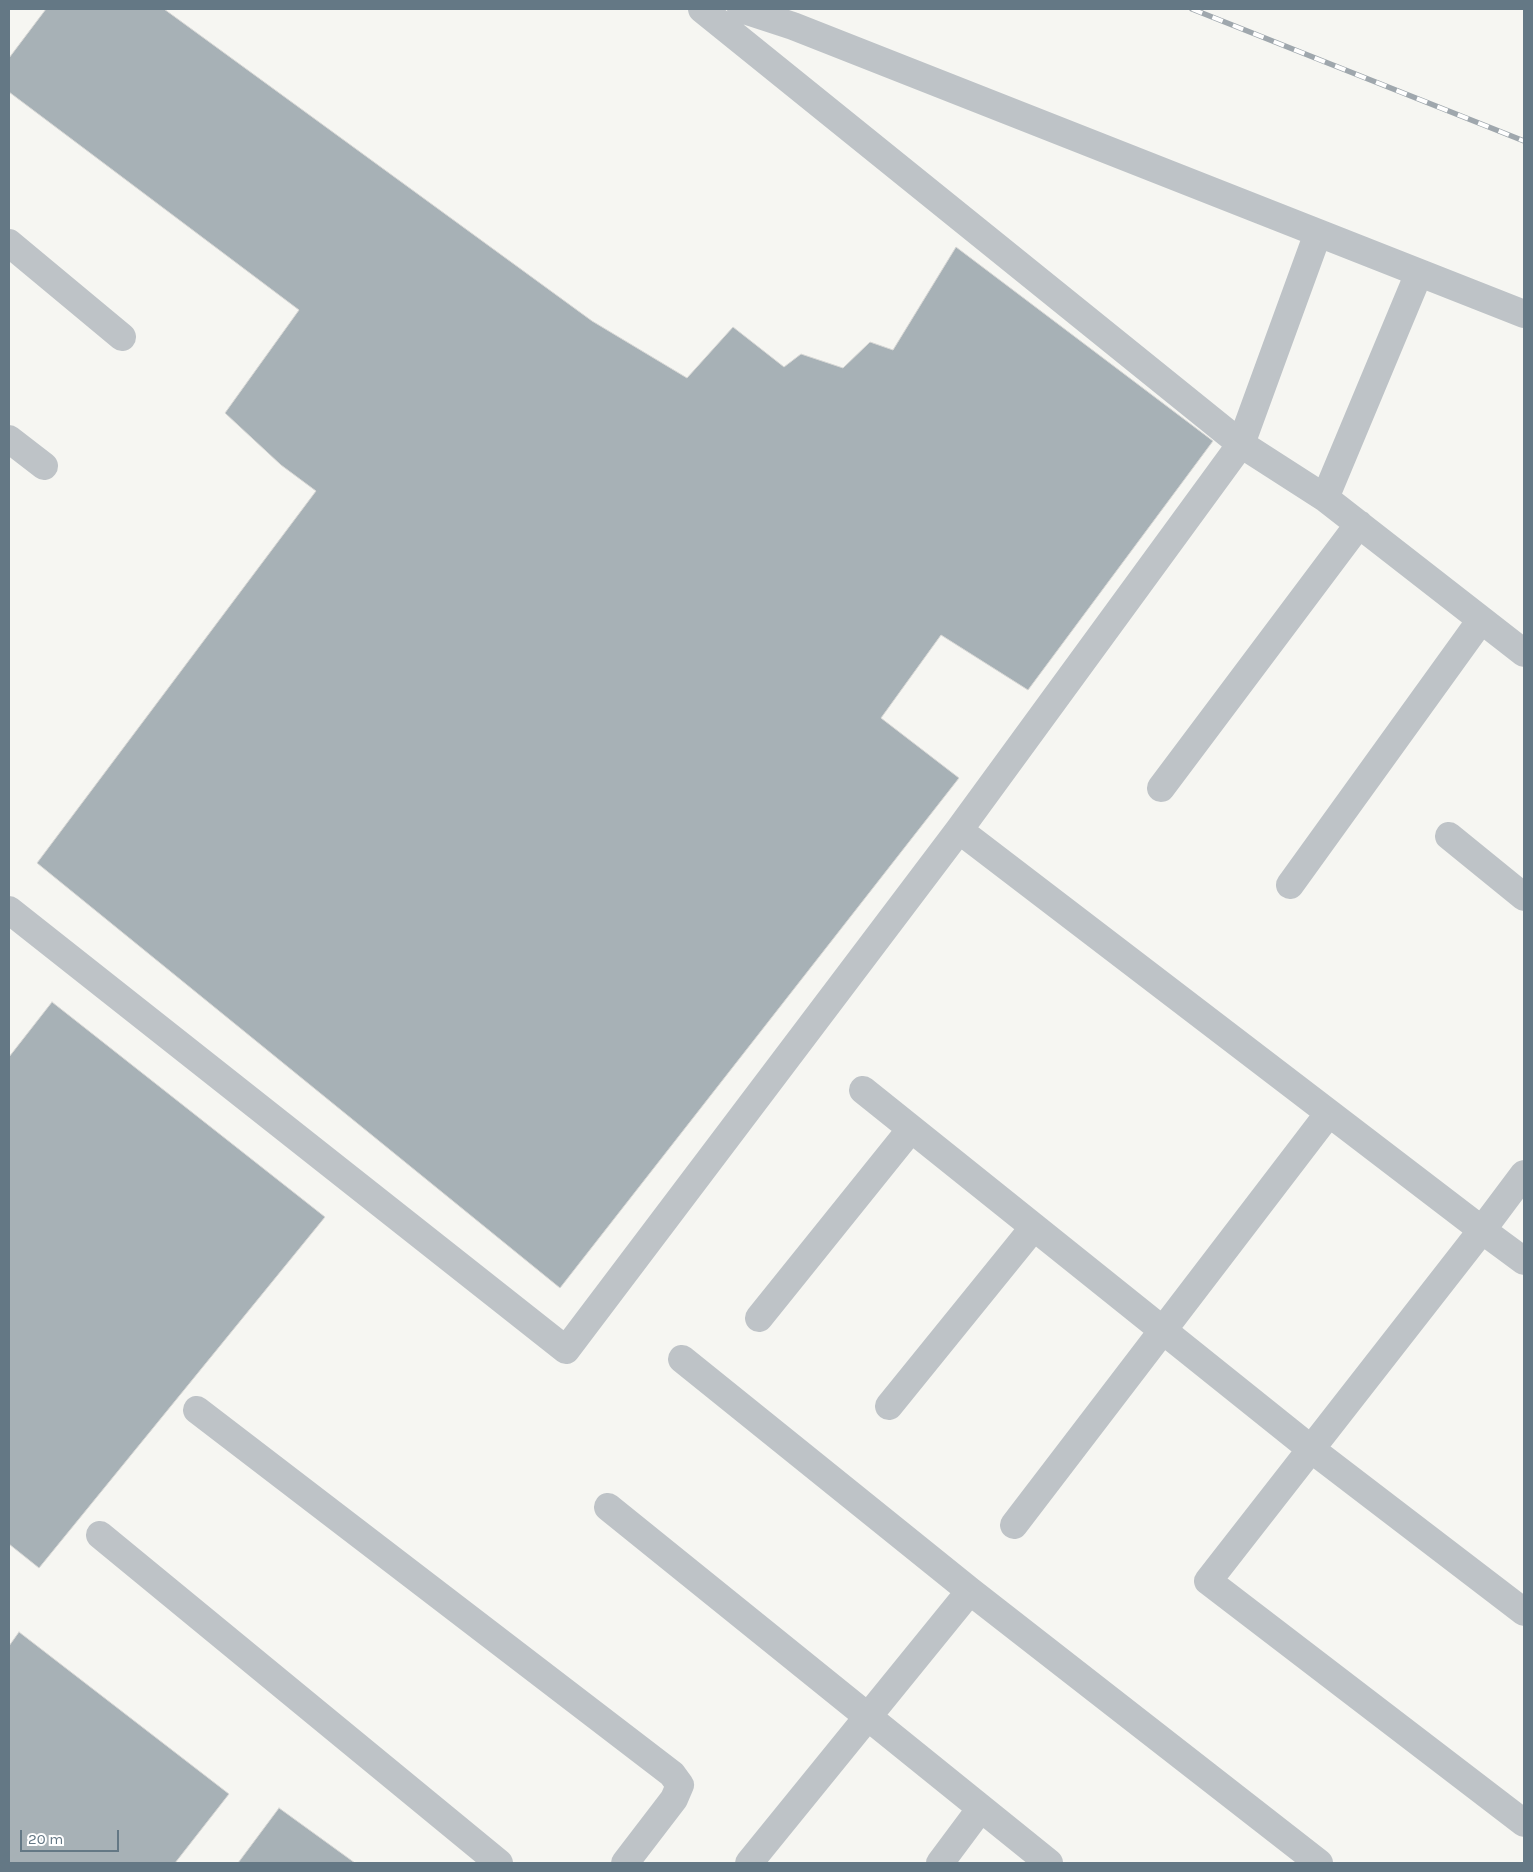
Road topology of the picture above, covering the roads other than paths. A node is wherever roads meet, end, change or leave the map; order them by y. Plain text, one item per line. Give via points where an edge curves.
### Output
1 (702, 9) edge
2 (741, 9) edge
3 (1318, 233) junction
4 (9, 242) edge
5 (1419, 272) junction
6 (1524, 314) edge
7 (122, 337) dead end
8 (9, 439) edge
9 (1241, 444) junction
10 (44, 466) dead end
11 (1324, 498) junction
12 (1359, 524) junction
13 (1481, 620) junction
14 (1524, 653) edge
15 (1161, 788) dead end
16 (959, 830) junction
17 (1449, 836) dead end
18 (1290, 885) dead end
19 (1524, 897) edge
20 (9, 910) edge
21 (863, 1090) dead end
22 (1328, 1113) junction
23 (911, 1129) junction
24 (1524, 1174) edge
25 (1034, 1227) junction
26 (1482, 1230) junction
27 (1524, 1261) edge
28 (760, 1318) dead end
29 (1163, 1330) junction
30 (682, 1359) dead end
31 (889, 1406) dead end
32 (197, 1410) dead end
33 (1312, 1449) junction
34 (608, 1507) dead end
35 (1014, 1525) dead end
36 (100, 1535) dead end
37 (970, 1591) junction
38 (1524, 1612) edge
39 (868, 1717) junction
40 (981, 1808) junction
41 (1524, 1823) edge
42 (498, 1863) edge
43 (625, 1863) edge
44 (749, 1863) edge
45 (940, 1863) edge
46 (1049, 1863) edge
47 (1319, 1863) edge

1 - 9 street
2 - 3 street via 811,33
3 - 5 street
3 - 9 street
4 - 7 street
5 - 6 street
5 - 11 street
8 - 10 street
9 - 11 street
9 - 16 street
11 - 12 street
12 - 13 street
12 - 15 street
13 - 14 street
13 - 18 street
16 - 20 street via 566,1350
16 - 22 street
17 - 19 street
21 - 23 street
22 - 26 street
22 - 29 street
23 - 25 street
23 - 28 street
24 - 26 street
25 - 29 street
25 - 31 street
26 - 27 street
26 - 33 street
29 - 33 street
29 - 35 street
30 - 37 street
32 - 43 street via 672,1774 680,1785 674,1799
33 - 38 street
33 - 41 street via 1208,1581
34 - 39 street
36 - 42 street
37 - 39 street
37 - 47 street
39 - 40 street
39 - 44 street
40 - 45 street
40 - 46 street

